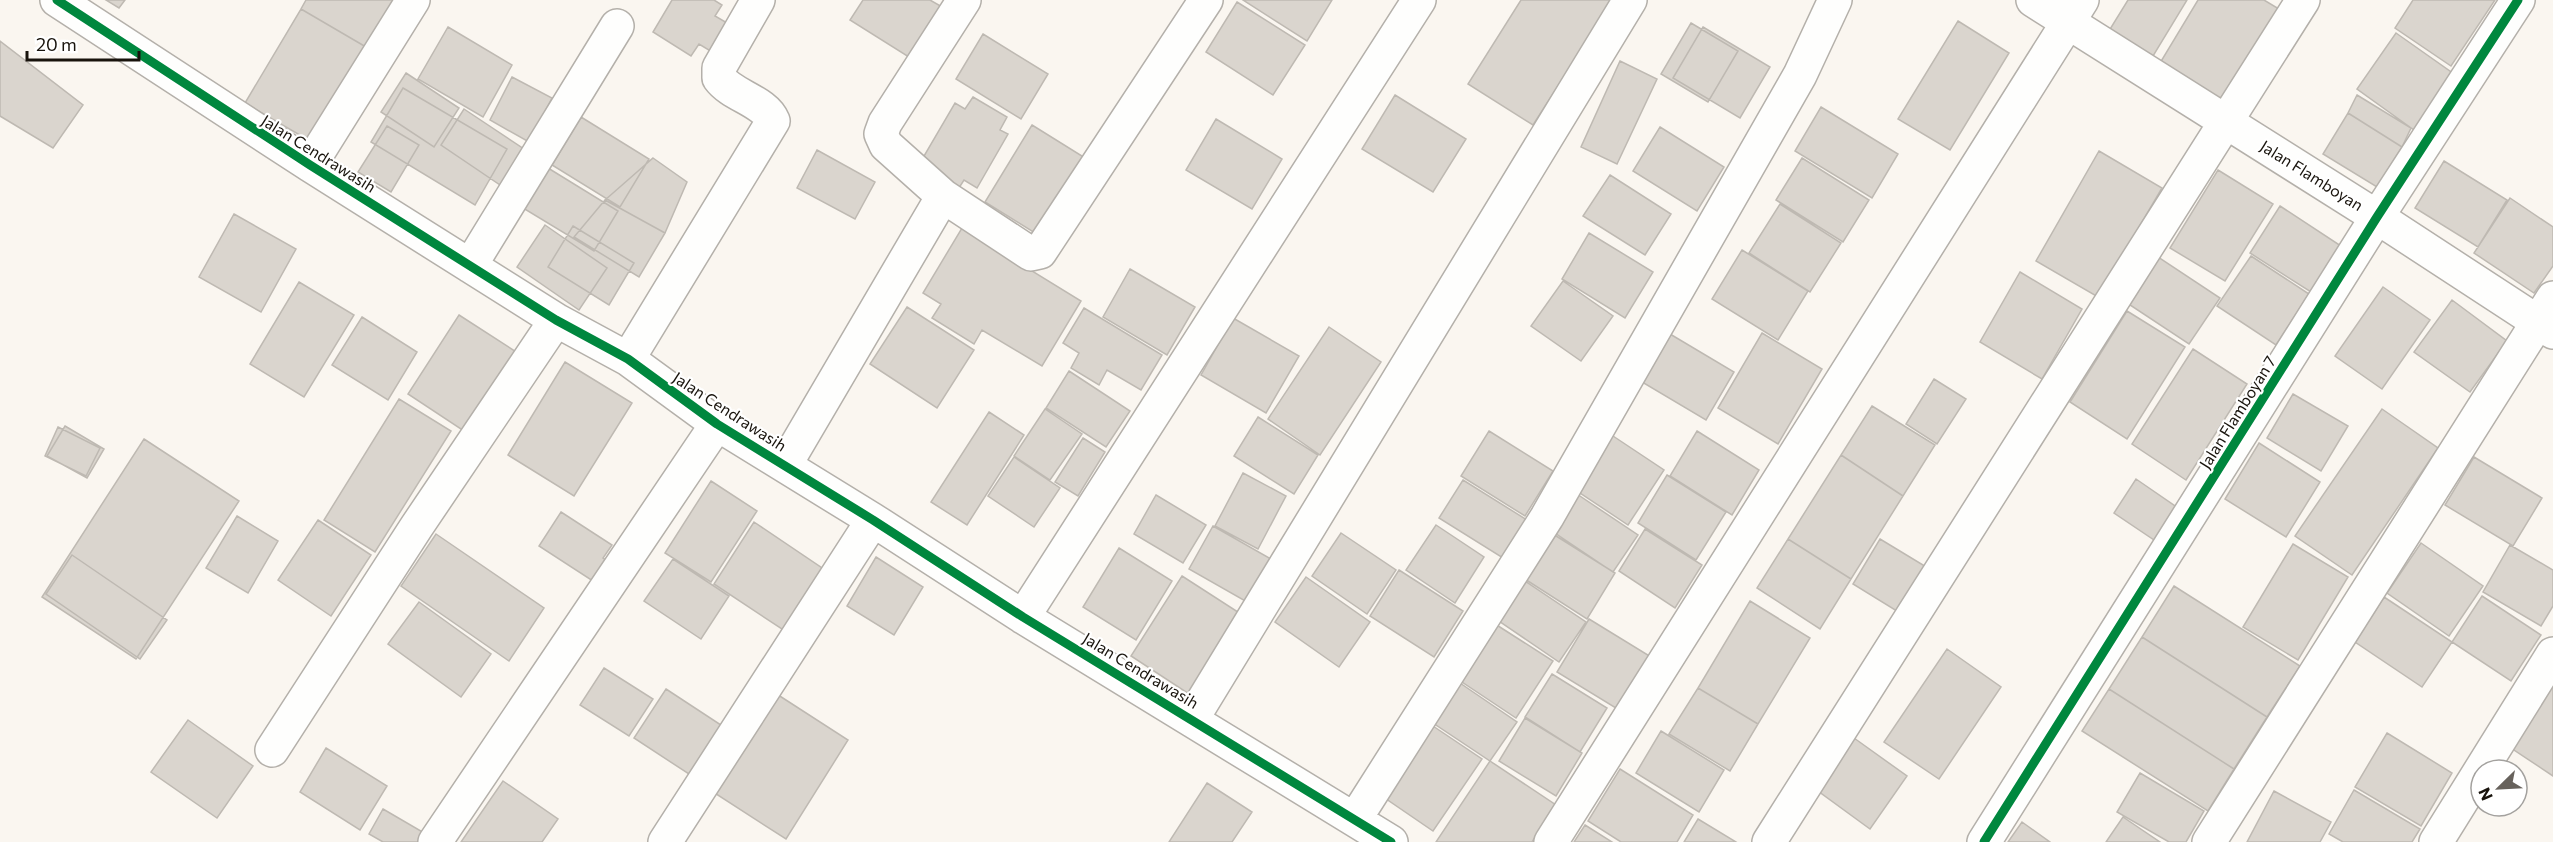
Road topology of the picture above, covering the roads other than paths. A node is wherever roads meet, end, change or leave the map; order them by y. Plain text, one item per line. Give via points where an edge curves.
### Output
1 (57, 0) edge
2 (412, 0) edge
3 (758, 0) edge
4 (964, 0) edge
5 (1206, 0) edge
6 (1419, 0) edge
7 (1630, 0) edge
8 (1835, 0) edge
9 (2033, 0) edge
10 (2303, 0) edge
11 (2518, 0) edge
12 (2075, 11) edge
13 (618, 26) dead end
14 (2225, 121) junction
15 (310, 165) junction
16 (943, 196) junction
17 (2378, 217) junction
18 (470, 266) junction
19 (2548, 318) edge
20 (556, 320) junction
21 (628, 359) junction
22 (717, 424) junction
23 (785, 465) junction
24 (873, 520) junction
25 (1023, 617) junction
26 (2553, 654) edge
27 (1192, 718) junction
28 (272, 750) dead end
29 (1355, 819) junction
30 (435, 842) edge
31 (665, 842) edge
32 (1391, 842) edge
33 (1551, 842) edge
34 (1769, 842) edge
35 (1984, 842) edge
36 (2209, 842) edge
37 (2436, 842) edge

1 - 15 street, Jalan Cendrawasih
2 - 15 street
3 - 21 street via 719,68 719,78 770,113 772,122
4 - 16 street via 881,134 886,145
5 - 16 street via 1040,252 1031,254
6 - 25 street
7 - 27 street
8 - 29 street via 1800,75 1547,517
9 - 12 street, Jalan Flamboyan
10 - 14 street
11 - 17 street, Jalan Flamboyan 7
12 - 14 street, Jalan Flamboyan
12 - 33 street
13 - 18 street
14 - 17 street, Jalan Flamboyan
14 - 34 street
15 - 18 street, Jalan Cendrawasih
16 - 23 street
17 - 19 street, Jalan Flamboyan
17 - 35 street, Jalan Flamboyan 7
18 - 20 street, Jalan Cendrawasih
19 - 36 street
20 - 21 street, Jalan Cendrawasih
20 - 28 street
21 - 22 street, Jalan Cendrawasih
22 - 23 street, Jalan Cendrawasih
22 - 30 street
23 - 24 street, Jalan Cendrawasih
24 - 25 street, Jalan Cendrawasih
24 - 31 street
25 - 27 street, Jalan Cendrawasih
26 - 37 street
27 - 29 street, Jalan Cendrawasih
29 - 32 street, Jalan Cendrawasih

